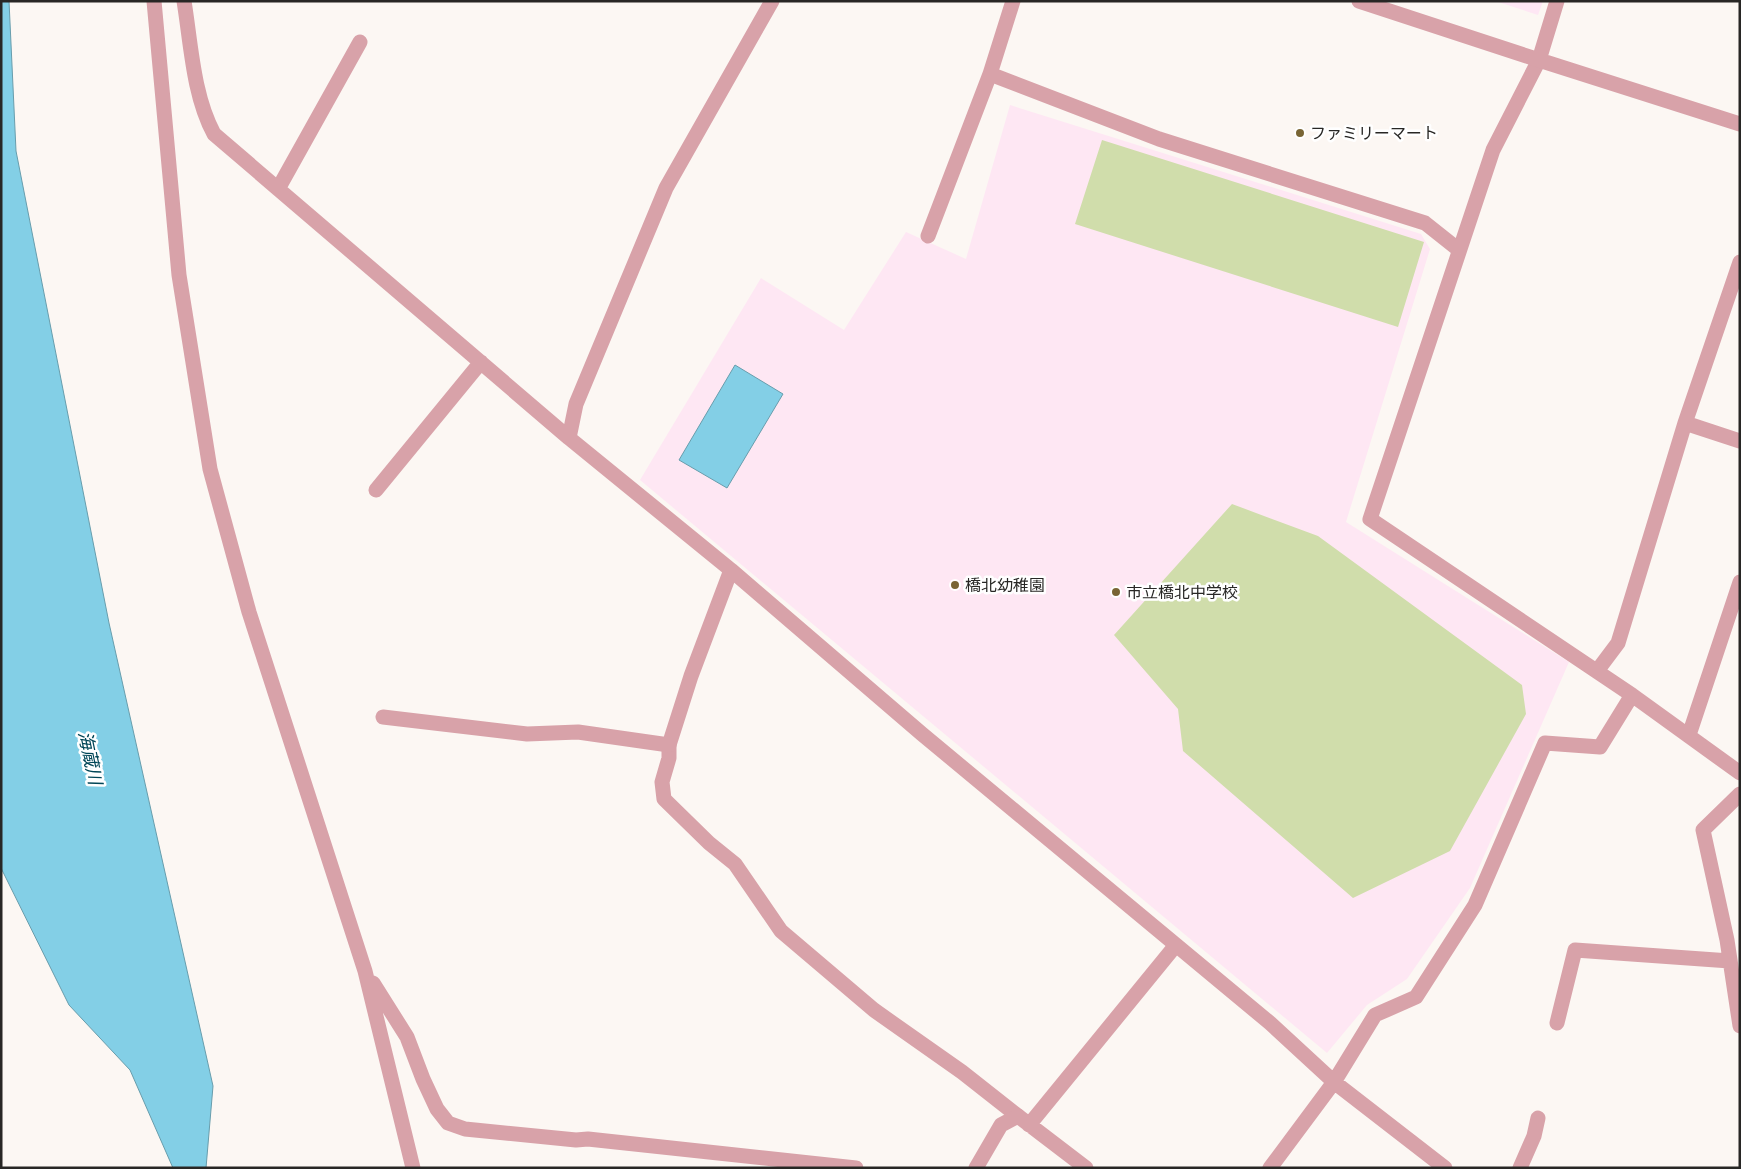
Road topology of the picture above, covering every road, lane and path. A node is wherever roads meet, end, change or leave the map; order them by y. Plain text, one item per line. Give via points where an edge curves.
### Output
1 (154, 1) edge
2 (184, 1) edge
3 (772, 1) edge
4 (1013, 1) edge
5 (1359, 1) edge
6 (1557, 1) edge
7 (360, 42) dead end
8 (1539, 60) junction
9 (990, 74) junction
10 (1740, 124) edge
11 (278, 189) junction
12 (928, 236) dead end
13 (1459, 250) junction
14 (1740, 262) edge
15 (480, 362) junction
16 (1685, 424) junction
17 (569, 438) junction
18 (1740, 441) edge
19 (376, 490) dead end
20 (731, 570) junction
21 (1740, 582) edge
22 (1596, 671) junction
23 (1632, 694) junction
24 (383, 717) dead end
25 (1689, 736) junction
26 (669, 744) junction
27 (1740, 773) edge
28 (1740, 794) edge
29 (1176, 946) junction
30 (1730, 961) junction
31 (366, 971) junction
32 (1557, 1023) dead end
33 (1740, 1026) edge
34 (1334, 1082) junction
35 (1538, 1118) dead end
36 (1023, 1121) junction
37 (413, 1168) edge
38 (856, 1168) edge
39 (976, 1168) edge
40 (1086, 1168) edge
41 (1270, 1168) edge
42 (1445, 1168) edge
43 (1520, 1168) edge

1 - 31 street via 179,275 210,469 249,612
2 - 11 street via 198,89 207,121 214,134
3 - 17 street via 666,188 576,404
4 - 9 street
5 - 8 street
6 - 8 street
7 - 11 street
8 - 10 street
8 - 13 street via 1493,150
9 - 12 street
9 - 13 street via 1159,139 1425,223
11 - 15 street
13 - 22 street via 1370,519
14 - 16 street
15 - 17 street
15 - 19 street
16 - 18 street
16 - 22 street via 1618,643
17 - 20 street
20 - 26 street via 690,676
20 - 29 street
21 - 25 street
22 - 23 street
23 - 25 street
23 - 34 street via 1600,747 1546,743 1475,905 1416,997 1375,1015
24 - 26 street via 527,734 578,732
25 - 27 street
26 - 36 street via 669,758 662,782 664,799 735,864 781,931 874,1010 962,1072
28 - 30 street via 1702,830
29 - 34 street via 1270,1023
29 - 36 street
30 - 32 street via 1575,950
30 - 33 street
31 - 37 street
31 - 38 street via 407,1037 437,1109 448,1122 465,1129 576,1140 588,1138
34 - 41 street
34 - 42 street
35 - 43 street
36 - 39 street via 1002,1125
36 - 40 street

